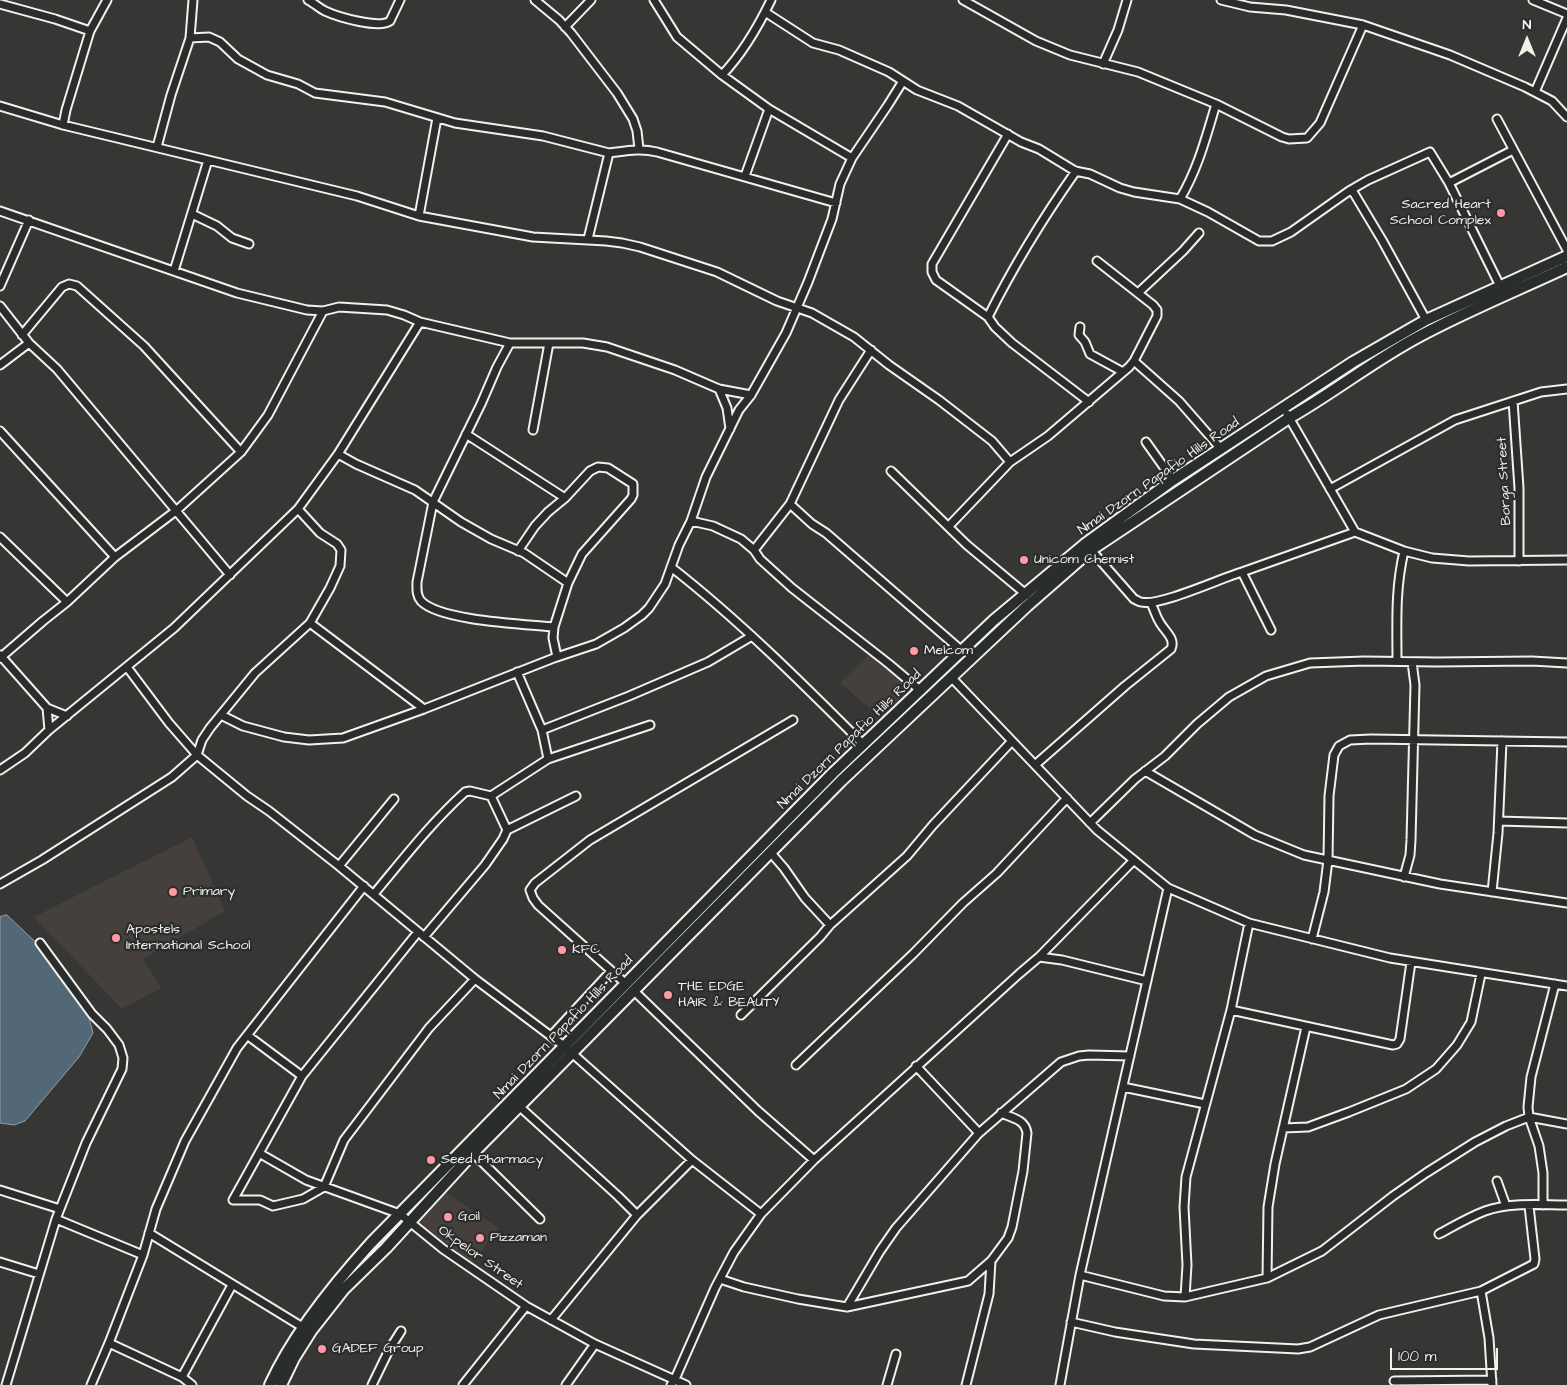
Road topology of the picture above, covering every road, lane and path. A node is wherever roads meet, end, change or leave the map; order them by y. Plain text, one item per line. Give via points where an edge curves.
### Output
1 (107, 0) edge
2 (192, 0) edge
3 (308, 0) edge
4 (400, 0) edge
5 (535, 0) edge
6 (591, 0) edge
7 (654, 0) edge
8 (771, 0) edge
9 (963, 0) edge
10 (1127, 0) edge
11 (1221, 0) edge
12 (1533, 0) edge
13 (0, 4) edge
14 (765, 12) junction
15 (1567, 14) edge
16 (1567, 18) edge
17 (1363, 25) junction
18 (565, 27) junction
19 (90, 31) junction
20 (190, 38) junction
21 (1103, 64) junction
22 (722, 75) junction
23 (903, 81) junction
24 (1535, 92) junction
25 (1216, 104) junction
26 (0, 106) edge
27 (769, 110) junction
28 (1567, 117) edge
29 (437, 118) junction
30 (1497, 119) dead end
31 (63, 125) junction
32 (1008, 134) junction
33 (157, 147) junction
34 (639, 149) junction
35 (1513, 150) junction
36 (609, 154) junction
37 (852, 158) junction
38 (208, 160) junction
39 (1076, 171) junction
40 (745, 176) junction
41 (1449, 183) junction
42 (1352, 190) junction
43 (1180, 199) junction
44 (836, 203) junction
45 (0, 211) edge
46 (192, 214) junction
47 (419, 216) junction
48 (29, 220) junction
49 (1199, 233) dead end
50 (588, 239) junction
51 (249, 244) dead end
52 (1567, 250) edge
53 (1567, 256) edge
54 (1097, 261) dead end
55 (1567, 267) edge
56 (174, 271) junction
57 (0, 286) edge
58 (1500, 286) junction
59 (1138, 293) junction
60 (0, 306) edge
61 (796, 308) junction
62 (323, 311) junction
63 (988, 317) junction
64 (1426, 320) junction
65 (420, 322) junction
66 (1080, 327) dead end
67 (22, 335) junction
68 (28, 343) junction
69 (510, 343) junction
70 (548, 343) junction
71 (871, 350) junction
72 (1134, 361) junction
73 (0, 365) edge
74 (1123, 372) junction
75 (1567, 388) edge
76 (719, 389) junction
77 (751, 395) junction
78 (1513, 401) junction
79 (1089, 402) junction
80 (1286, 414) junction
81 (730, 429) junction
82 (0, 430) edge
83 (533, 430) dead end
84 (466, 434) junction
85 (1146, 442) dead end
86 (1221, 449) junction
87 (241, 452) junction
88 (338, 454) junction
89 (1010, 462) junction
90 (891, 471) dead end
91 (1173, 480) junction
92 (1330, 488) junction
93 (565, 498) junction
94 (433, 502) junction
95 (790, 504) junction
96 (298, 509) junction
97 (177, 510) junction
98 (691, 521) junction
99 (949, 526) junction
100 (1355, 532) junction
101 (0, 537) edge
102 (754, 550) junction
103 (1091, 550) junction
104 (518, 551) junction
105 (1404, 551) junction
106 (116, 557) junction
107 (1567, 560) edge
108 (1519, 561) junction
109 (671, 567) junction
110 (1242, 572) junction
111 (230, 575) junction
112 (568, 583) junction
113 (1029, 597) junction
114 (68, 602) junction
115 (1151, 603) junction
116 (310, 623) junction
117 (554, 627) junction
118 (1271, 630) dead end
119 (752, 636) junction
120 (962, 651) junction
121 (1, 657) edge
122 (557, 657) junction
123 (1397, 661) junction
124 (1412, 662) junction
125 (1567, 663) edge
126 (127, 667) junction
127 (517, 672) junction
128 (951, 677) junction
129 (921, 691) junction
130 (47, 708) junction
131 (424, 709) junction
132 (220, 715) junction
133 (67, 716) junction
134 (793, 720) dead end
135 (650, 725) dead end
136 (49, 730) junction
137 (542, 730) junction
138 (1414, 740) junction
139 (1012, 741) junction
140 (1502, 741) junction
141 (1567, 742) edge
142 (864, 745) junction
143 (197, 755) junction
144 (548, 759) junction
145 (1035, 765) junction
146 (0, 770) edge
147 (1145, 771) junction
148 (491, 796) junction
149 (576, 796) dead end
150 (1067, 798) junction
151 (394, 799) dead end
152 (1499, 821) junction
153 (1090, 823) junction
154 (1567, 823) edge
155 (507, 830) junction
156 (771, 853) junction
157 (1134, 860) junction
158 (1328, 860) junction
159 (340, 866) junction
160 (1404, 877) junction
161 (0, 884) edge
162 (364, 886) junction
163 (1168, 888) junction
164 (1492, 892) junction
165 (374, 894) junction
166 (1567, 903) edge
167 (1249, 923) junction
168 (830, 925) junction
169 (421, 934) junction
170 (1312, 939) junction
171 (40, 943) dead end
172 (1039, 957) junction
173 (1411, 962) junction
174 (611, 971) junction
175 (1481, 974) junction
176 (475, 979) junction
177 (1147, 981) junction
178 (625, 983) junction
179 (1555, 984) junction
180 (1567, 986) edge
181 (634, 991) junction
182 (1231, 1010) junction
183 (741, 1015) dead end
184 (1306, 1027) junction
185 (247, 1035) junction
186 (551, 1036) junction
187 (564, 1046) junction
188 (572, 1053) junction
189 (1130, 1056) junction
190 (796, 1066) dead end
191 (916, 1066) junction
192 (302, 1076) junction
193 (1123, 1087) junction
194 (1205, 1104) junction
195 (520, 1107) junction
196 (1001, 1113) junction
197 (1529, 1117) junction
198 (1567, 1124) edge
199 (1283, 1128) junction
200 (979, 1133) junction
201 (473, 1153) junction
202 (259, 1154) junction
203 (692, 1160) junction
204 (814, 1160) junction
205 (1497, 1180) dead end
206 (324, 1187) junction
207 (0, 1190) edge
208 (1567, 1204) edge
209 (1543, 1205) junction
210 (1506, 1206) junction
211 (1529, 1206) junction
212 (60, 1210) junction
213 (400, 1214) junction
214 (761, 1214) junction
215 (637, 1216) junction
216 (56, 1219) junction
217 (540, 1219) dead end
218 (410, 1222) junction
219 (149, 1233) junction
220 (1439, 1234) dead end
221 (143, 1255) junction
222 (991, 1261) junction
223 (0, 1262) edge
224 (39, 1274) junction
225 (1080, 1275) junction
226 (1267, 1278) junction
227 (720, 1279) junction
228 (232, 1285) junction
229 (1481, 1291) junction
230 (1185, 1297) junction
231 (526, 1306) junction
232 (847, 1307) junction
233 (551, 1320) junction
234 (1071, 1322) junction
235 (304, 1328) junction
236 (401, 1331) dead end
237 (109, 1343) junction
238 (595, 1344) junction
239 (896, 1354) dead end
240 (182, 1377) junction
241 (1394, 1381) dead end
242 (673, 1382) edge
243 (1492, 1383) edge
244 (7, 1385) edge
245 (91, 1385) edge
246 (192, 1385) edge
247 (270, 1385) edge
248 (281, 1385) edge
249 (372, 1385) edge
250 (463, 1385) edge
251 (566, 1385) edge
252 (686, 1385) edge
253 (887, 1385) edge
254 (966, 1385) edge
255 (1060, 1385) edge

1 - 19 street
2 - 20 street
3 - 4 street via 325,11 381,24 390,21
5 - 18 street
6 - 18 street
7 - 22 street via 676,37
8 - 14 street
9 - 21 street via 1036,41
10 - 21 street
11 - 17 street
12 - 15 street
13 - 19 street
14 - 22 street via 736,60
14 - 23 street via 813,43 852,55
16 - 24 street
17 - 24 street via 1450,55
17 - 25 street via 1320,123 1307,138 1289,140
18 - 34 street via 629,112 637,131
19 - 31 street
20 - 29 street via 209,37 220,42 238,59 267,75 315,93 385,102
20 - 33 street
21 - 25 street via 1138,72
22 - 27 street
23 - 32 street
23 - 37 street
24 - 28 street via 1552,101
25 - 43 street via 1200,159
26 - 31 street
27 - 37 street
27 - 40 street
29 - 36 street via 543,136
29 - 47 street
30 - 35 street
31 - 33 street
32 - 39 street
32 - 63 street via 932,264 936,280
33 - 38 street
34 - 36 street
34 - 40 street
35 - 41 street
35 - 52 street
36 - 50 street
37 - 44 street via 840,184
38 - 46 street
38 - 47 street via 357,196
39 - 43 street via 1134,192
39 - 63 street via 1007,279
40 - 44 street
41 - 42 street via 1430,152
41 - 58 street
42 - 43 street via 1291,232 1265,242
42 - 64 street
44 - 61 street
45 - 48 street
46 - 51 street
46 - 56 street
47 - 50 street via 532,237
48 - 56 street
48 - 57 street
49 - 59 street
50 - 61 street via 640,247 675,258 717,272
53 - 58 street, Nmai Dzorn Papafio Hills Road
54 - 59 street
55 - 80 street, Nmai Dzorn Papafio Hills Road via 1418,336 1315,403
56 - 62 street via 237,293
58 - 64 street, Nmai Dzorn Papafio Hills Road
59 - 72 street via 1153,305 1157,316
60 - 67 street
61 - 71 street via 812,313
61 - 77 street via 786,333
62 - 65 street via 339,307 387,310
62 - 87 street via 268,415
63 - 79 street via 1012,344
64 - 80 street, Nmai Dzorn Papafio Hills Road via 1353,362
65 - 69 street
65 - 88 street
66 - 74 street via 1079,335 1090,354
67 - 68 street
67 - 87 street via 62,287 69,284 77,286 144,346
68 - 73 street
68 - 97 street via 57,370
69 - 70 street
69 - 84 street
70 - 76 street via 607,347
70 - 83 street
71 - 89 street via 992,441
71 - 95 street via 839,400
72 - 74 street
72 - 86 street via 1179,401
74 - 79 street
75 - 78 street
76 - 77 street
76 - 81 street via 727,408
77 - 81 street
78 - 92 street via 1455,420
78 - 108 street, Borga Street via 1519,488
79 - 89 street
80 - 86 street, Nmai Dzorn Papafio Hills Road
80 - 92 street
80 - 103 street, Nmai Dzorn Papafio Hills Road
81 - 98 street via 706,477
82 - 106 street
84 - 93 street
84 - 94 street
85 - 91 street
86 - 91 street, Nmai Dzorn Papafio Hills Road
87 - 97 street
88 - 94 street via 415,490
88 - 96 street
89 - 99 street
90 - 99 street
91 - 113 street, Nmai Dzorn Papafio Hills Road via 1103,530
92 - 100 street
93 - 104 street via 535,526
93 - 112 street via 590,471 598,467 608,468 633,484 631,499 582,554
94 - 104 street via 460,522
94 - 117 street via 417,582 416,593 420,600 431,608 464,618
95 - 102 street
95 - 120 street
96 - 111 street
96 - 116 street via 341,550 340,566
97 - 106 street
97 - 111 street
98 - 102 street via 728,532
98 - 109 street
99 - 113 street
100 - 105 street
100 - 110 street
101 - 114 street
102 - 129 street via 792,588
103 - 113 street, Nmai Dzorn Papafio Hills Road
103 - 115 street via 1134,599
104 - 112 street
105 - 108 street via 1432,558
105 - 123 street via 1396,601
106 - 114 street
107 - 108 street
109 - 119 street
109 - 122 street via 665,584 642,616 596,644
110 - 115 street
110 - 118 street
111 - 126 street
112 - 117 street
113 - 120 street, Nmai Dzorn Papafio Hills Road
113 - 128 street, Nmai Dzorn Papafio Hills Road
114 - 121 street
115 - 145 street via 1159,622 1172,639 1171,649
116 - 131 street
116 - 132 street via 255,673
117 - 122 street
119 - 137 street via 708,662
119 - 142 street
120 - 129 street, Nmai Dzorn Papafio Hills Road
121 - 130 street
122 - 127 street
123 - 124 street
123 - 147 street via 1310,663 1266,676 1229,697
124 - 125 street
124 - 138 street
126 - 133 street
126 - 143 street
127 - 131 street
127 - 137 street
128 - 139 street
128 - 156 street, Nmai Dzorn Papafio Hills Road via 841,781
129 - 142 street, Nmai Dzorn Papafio Hills Road
130 - 133 street
130 - 136 street
131 - 132 street via 343,738 324,740 301,740 264,733
132 - 143 street via 202,740
133 - 136 street
134 - 174 street via 590,840 535,882 530,890 538,905
135 - 144 street
136 - 146 street via 25,753
137 - 144 street
138 - 140 street
138 - 158 street via 1350,740 1339,746 1334,755 1330,789
138 - 160 street via 1411,848
139 - 145 street
139 - 168 street via 907,856
140 - 141 street
140 - 152 street
142 - 178 street, Nmai Dzorn Papafio Hills Road
143 - 159 street
143 - 161 street via 172,777
144 - 148 street
145 - 150 street
147 - 153 street
147 - 158 street via 1255,835 1304,855
148 - 155 street
148 - 165 street via 465,792 439,816
149 - 155 street
150 - 153 street
150 - 190 street via 997,873
151 - 159 street
152 - 154 street
152 - 164 street
153 - 157 street
155 - 169 street via 484,865
156 - 168 street
156 - 181 street, Nmai Dzorn Papafio Hills Road
157 - 163 street
157 - 172 street
158 - 160 street
158 - 170 street
159 - 162 street
160 - 164 street
162 - 165 street
162 - 185 street
163 - 167 street
163 - 177 street
164 - 166 street
165 - 169 street
167 - 170 street
167 - 182 street
168 - 183 street
169 - 176 street
169 - 192 street
170 - 173 street
171 - 212 street via 119,1045 123,1058 122,1069 86,1143
172 - 177 street
172 - 191 street
173 - 175 street
173 - 184 street via 1397,1044
174 - 178 street
174 - 186 street
175 - 179 street
175 - 199 street via 1471,1022 1457,1045 1436,1069 1406,1089 1349,1112 1308,1127
176 - 186 street
176 - 206 street via 429,1028 344,1140
177 - 189 street
178 - 187 street, Nmai Dzorn Papafio Hills Road
179 - 180 street
179 - 197 street via 1531,1077
181 - 188 street, Nmai Dzorn Papafio Hills Road
181 - 204 street via 758,1111
182 - 184 street
182 - 194 street
184 - 199 street
185 - 192 street
185 - 219 street via 185,1141
186 - 187 street
187 - 188 street
187 - 213 street, Nmai Dzorn Papafio Hills Road
188 - 195 street, Nmai Dzorn Papafio Hills Road
188 - 203 street
189 - 193 street
189 - 196 street via 1089,1054 1061,1062
191 - 200 street
191 - 204 street
192 - 202 street
193 - 194 street
193 - 225 street
194 - 230 street via 1186,1177
195 - 201 street, Nmai Dzorn Papafio Hills Road
195 - 215 street
196 - 200 street
196 - 222 street via 1021,1121 1028,1133 1012,1228
197 - 198 street
197 - 209 street via 1539,1146
197 - 226 street via 1475,1142 1393,1196 1322,1251
199 - 226 street via 1268,1207
200 - 232 street via 896,1228
201 - 217 street
201 - 218 street, Nmai Dzorn Papafio Hills Road
202 - 206 street, Okpelor Street
202 - 206 street via 232,1200 260,1200 273,1206 303,1198
203 - 214 street
203 - 215 street
204 - 214 street
205 - 210 street
206 - 213 street, Okpelor Street
207 - 212 street
208 - 209 street
209 - 211 street
210 - 211 street
210 - 220 street via 1469,1218
211 - 229 street via 1534,1264
212 - 216 street
213 - 218 street, Okpelor Street
213 - 235 street, Nmai Dzorn Papafio Hills Road via 345,1272
214 - 227 street via 734,1252
215 - 233 street
216 - 221 street
216 - 224 street
218 - 231 street, Okpelor Street via 443,1249
218 - 248 street, Nmai Dzorn Papafio Hills Road via 331,1305 294,1358
219 - 221 street
219 - 228 street
221 - 237 street
222 - 232 street via 968,1282
222 - 254 street via 989,1294
223 - 224 street
224 - 244 street
225 - 230 street via 1164,1296
225 - 234 street
226 - 230 street
227 - 232 street via 798,1299
227 - 242 street
228 - 235 street
228 - 240 street
229 - 234 street via 1379,1315 1310,1347 1298,1349 1194,1344
229 - 243 street
231 - 233 street, Okpelor Street
231 - 250 street
233 - 238 street, Okpelor Street
234 - 255 street
235 - 247 street, Nmai Dzorn Papafio Hills Road via 286,1353
236 - 249 street
237 - 240 street
237 - 245 street
238 - 242 street, Okpelor Street
238 - 251 street
239 - 253 street
240 - 246 street
241 - 243 street
242 - 252 street, Okpelor Street

